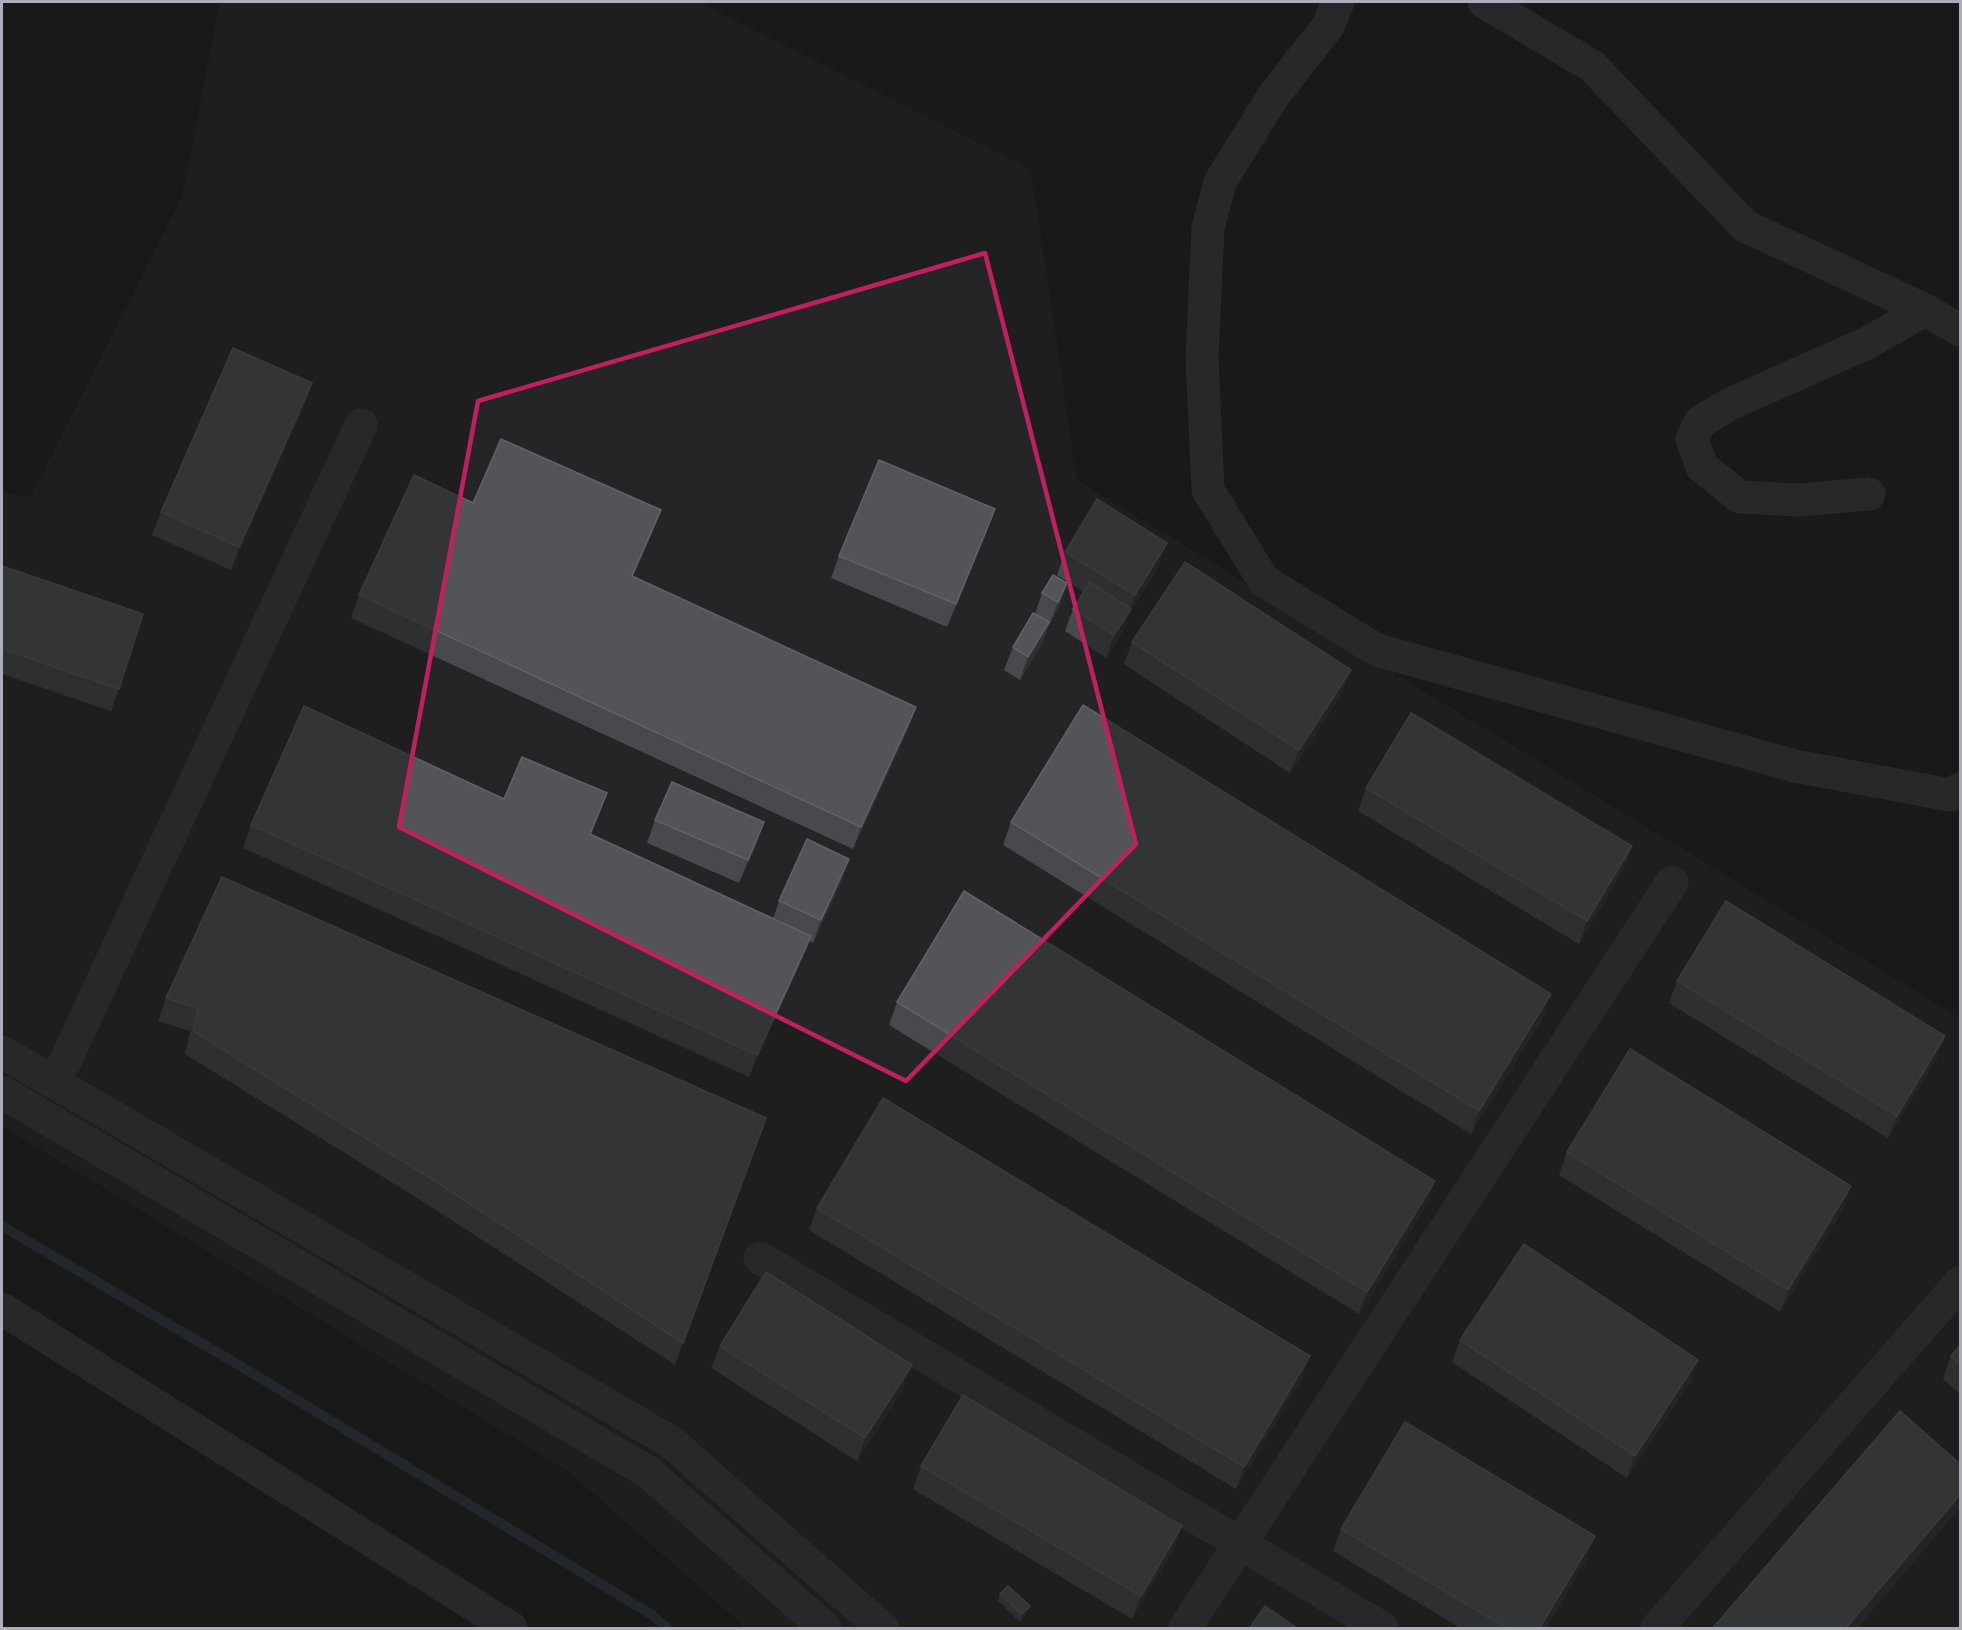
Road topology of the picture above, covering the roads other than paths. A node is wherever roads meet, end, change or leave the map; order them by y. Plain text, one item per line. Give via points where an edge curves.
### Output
1 (1338, 2) edge
2 (1484, 2) edge
3 (1925, 310) junction
4 (1960, 330) edge
5 (361, 425) dead end
6 (1869, 494) dead end
7 (1960, 789) edge
8 (1672, 882) dead end
9 (2, 1052) edge
10 (55, 1083) junction
11 (2, 1092) edge
12 (760, 1258) dead end
13 (1960, 1283) edge
14 (2, 1309) edge
15 (1240, 1544) junction
16 (511, 1629) edge
17 (825, 1629) edge
18 (882, 1629) edge
19 (1185, 1629) edge
20 (1382, 1629) edge
21 (1657, 1629) edge

1 - 7 street via 1328,26 1274,95 1220,182 1208,228 1202,357 1208,490 1264,580 1377,650 1795,766 1950,795
2 - 3 street via 1592,66 1745,226
3 - 4 street
3 - 6 street via 1865,344 1730,404 1700,422 1692,440 1702,467 1740,497 1800,500
5 - 10 street
8 - 15 street
9 - 10 street
10 - 18 street via 671,1442
11 - 17 street via 648,1472
12 - 15 street
13 - 21 street
14 - 16 street
15 - 19 street
15 - 20 street

